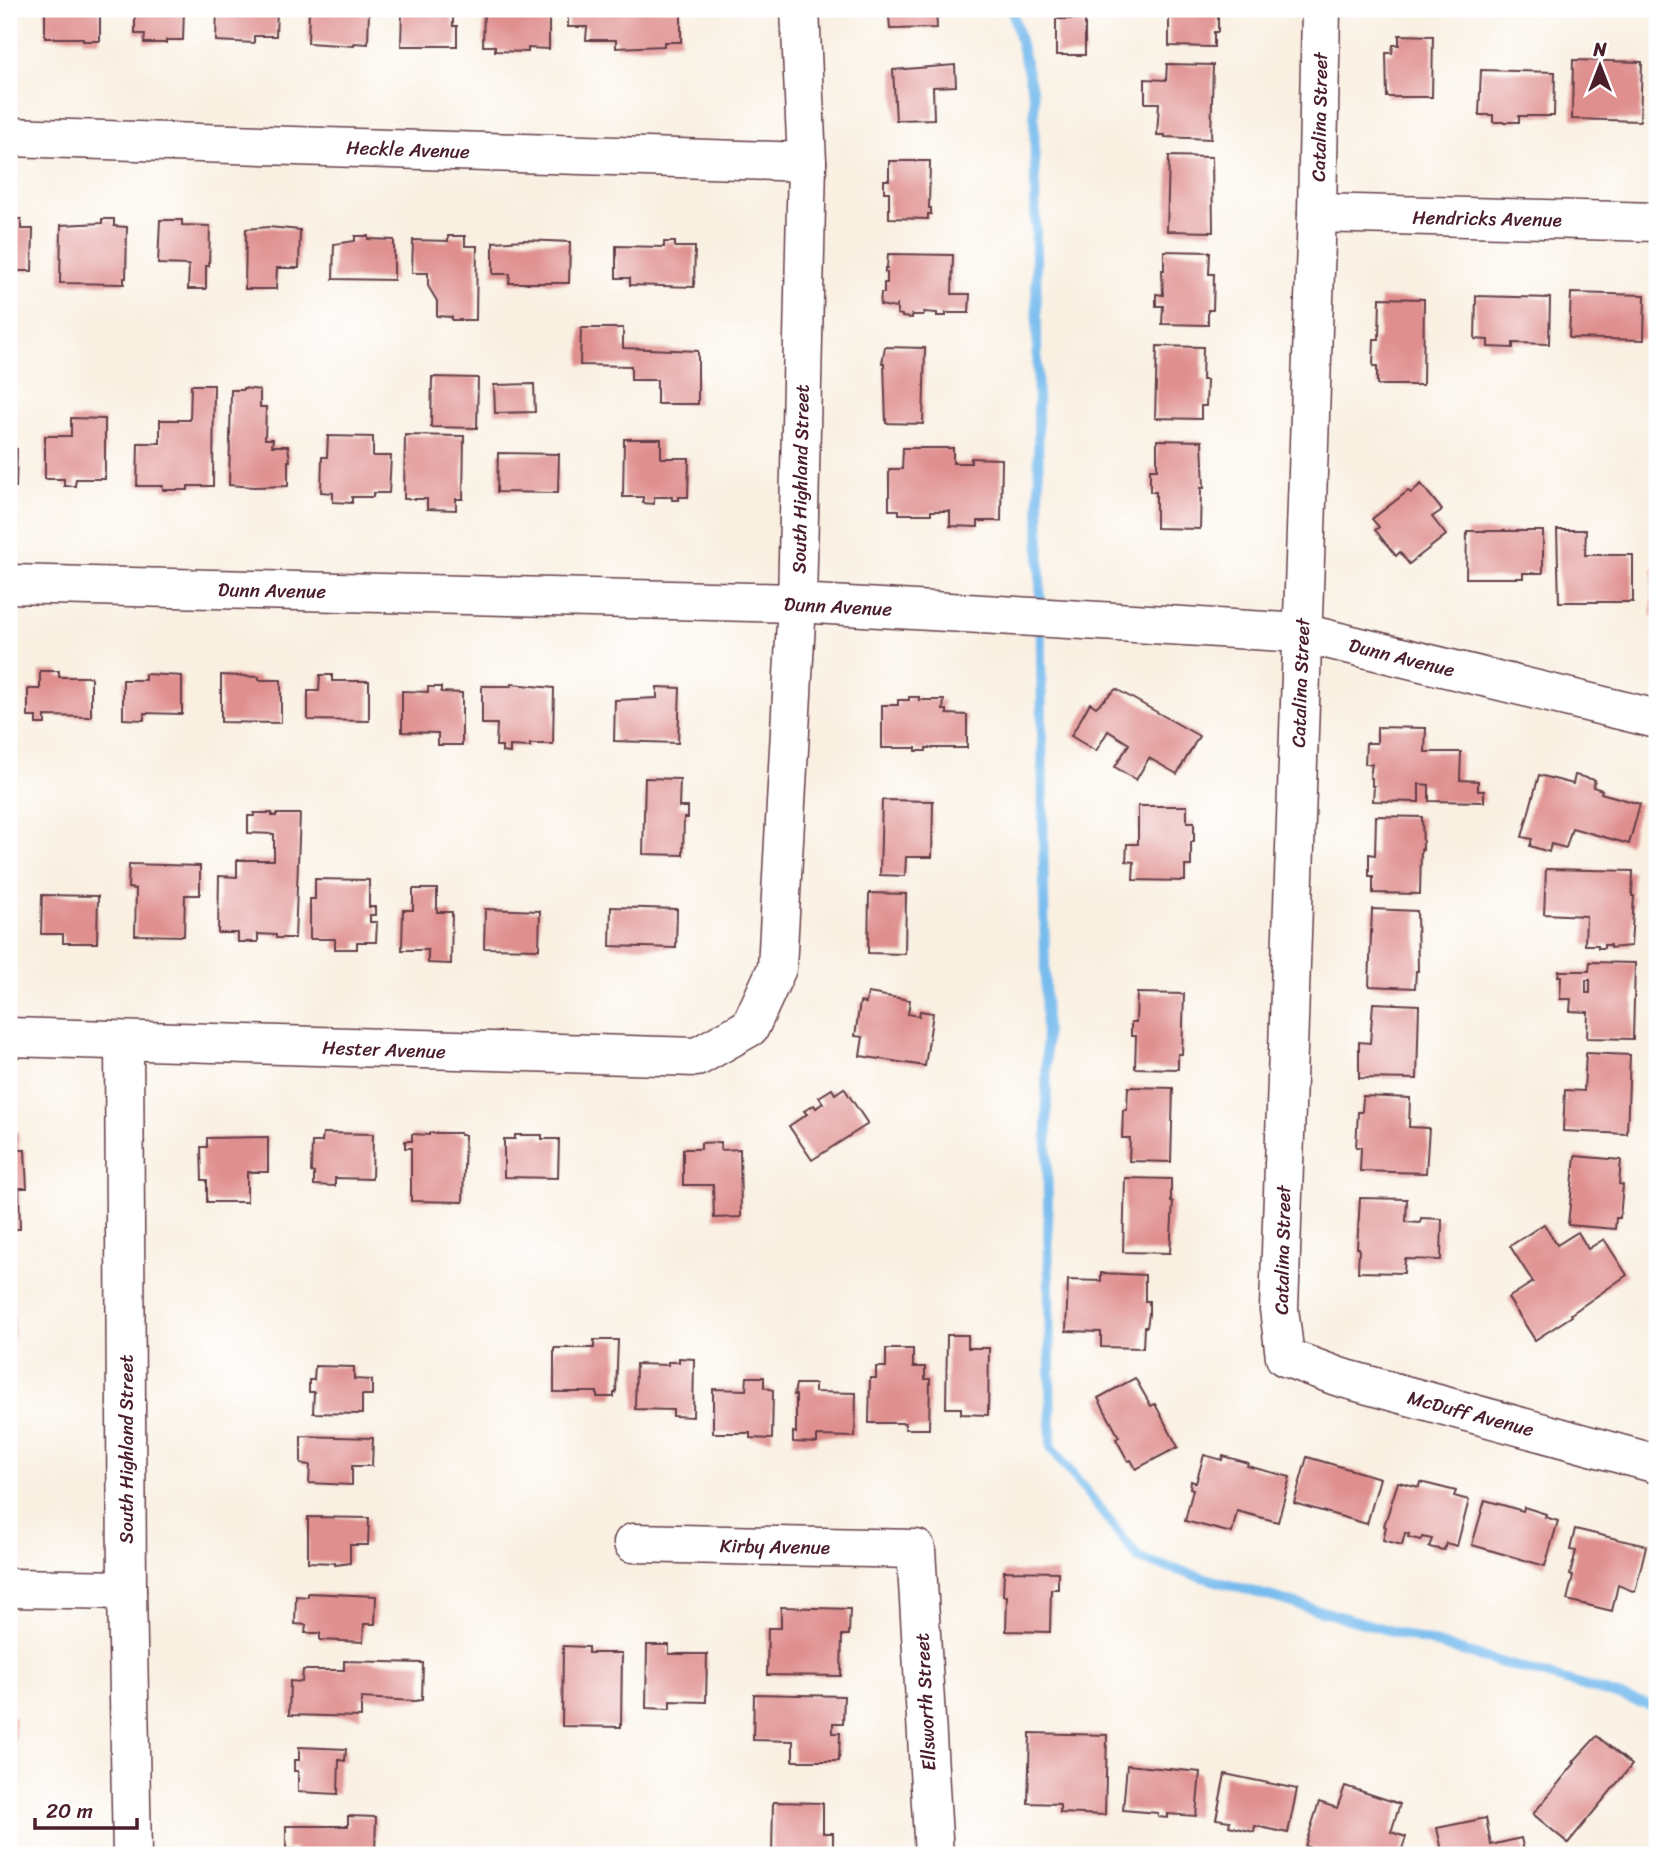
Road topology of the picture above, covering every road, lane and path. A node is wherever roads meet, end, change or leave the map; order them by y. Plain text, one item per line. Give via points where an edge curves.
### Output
1 (800, 9) edge
2 (1321, 9) edge
3 (9, 137) edge
4 (807, 162) junction
5 (1317, 213) junction
6 (1657, 222) edge
7 (9, 584) edge
8 (797, 603) junction
9 (1302, 633) junction
10 (1657, 719) edge
11 (750, 1027) joint
12 (9, 1037) edge
13 (124, 1042) junction
14 (1286, 1357) joint
15 (1657, 1464) edge
16 (633, 1544) dead end
17 (916, 1549) joint
18 (9, 1588) edge
19 (127, 1590) junction
20 (132, 1855) edge
21 (934, 1855) edge

1 - 4 street, South Highland Street
2 - 5 street, Catalina Street
3 - 4 street, Heckle Avenue
4 - 8 street, South Highland Street
5 - 6 street, Hendricks Avenue
5 - 9 street, Catalina Street
7 - 8 street, Dunn Avenue
8 - 9 street, Dunn Avenue
8 - 11 street, South Highland Street via 777,968
9 - 10 street, Dunn Avenue
9 - 14 street, Catalina Street via 1279,1309
11 - 13 street, Hester Avenue via 697,1057
12 - 13 street, Hester Avenue
13 - 19 street, South Highland Street
14 - 15 street, McDuff Avenue via 1339,1377
16 - 17 street, Kirby Avenue
17 - 21 street, Ellsworth Street
18 - 19 street
19 - 20 street, South Highland Street

